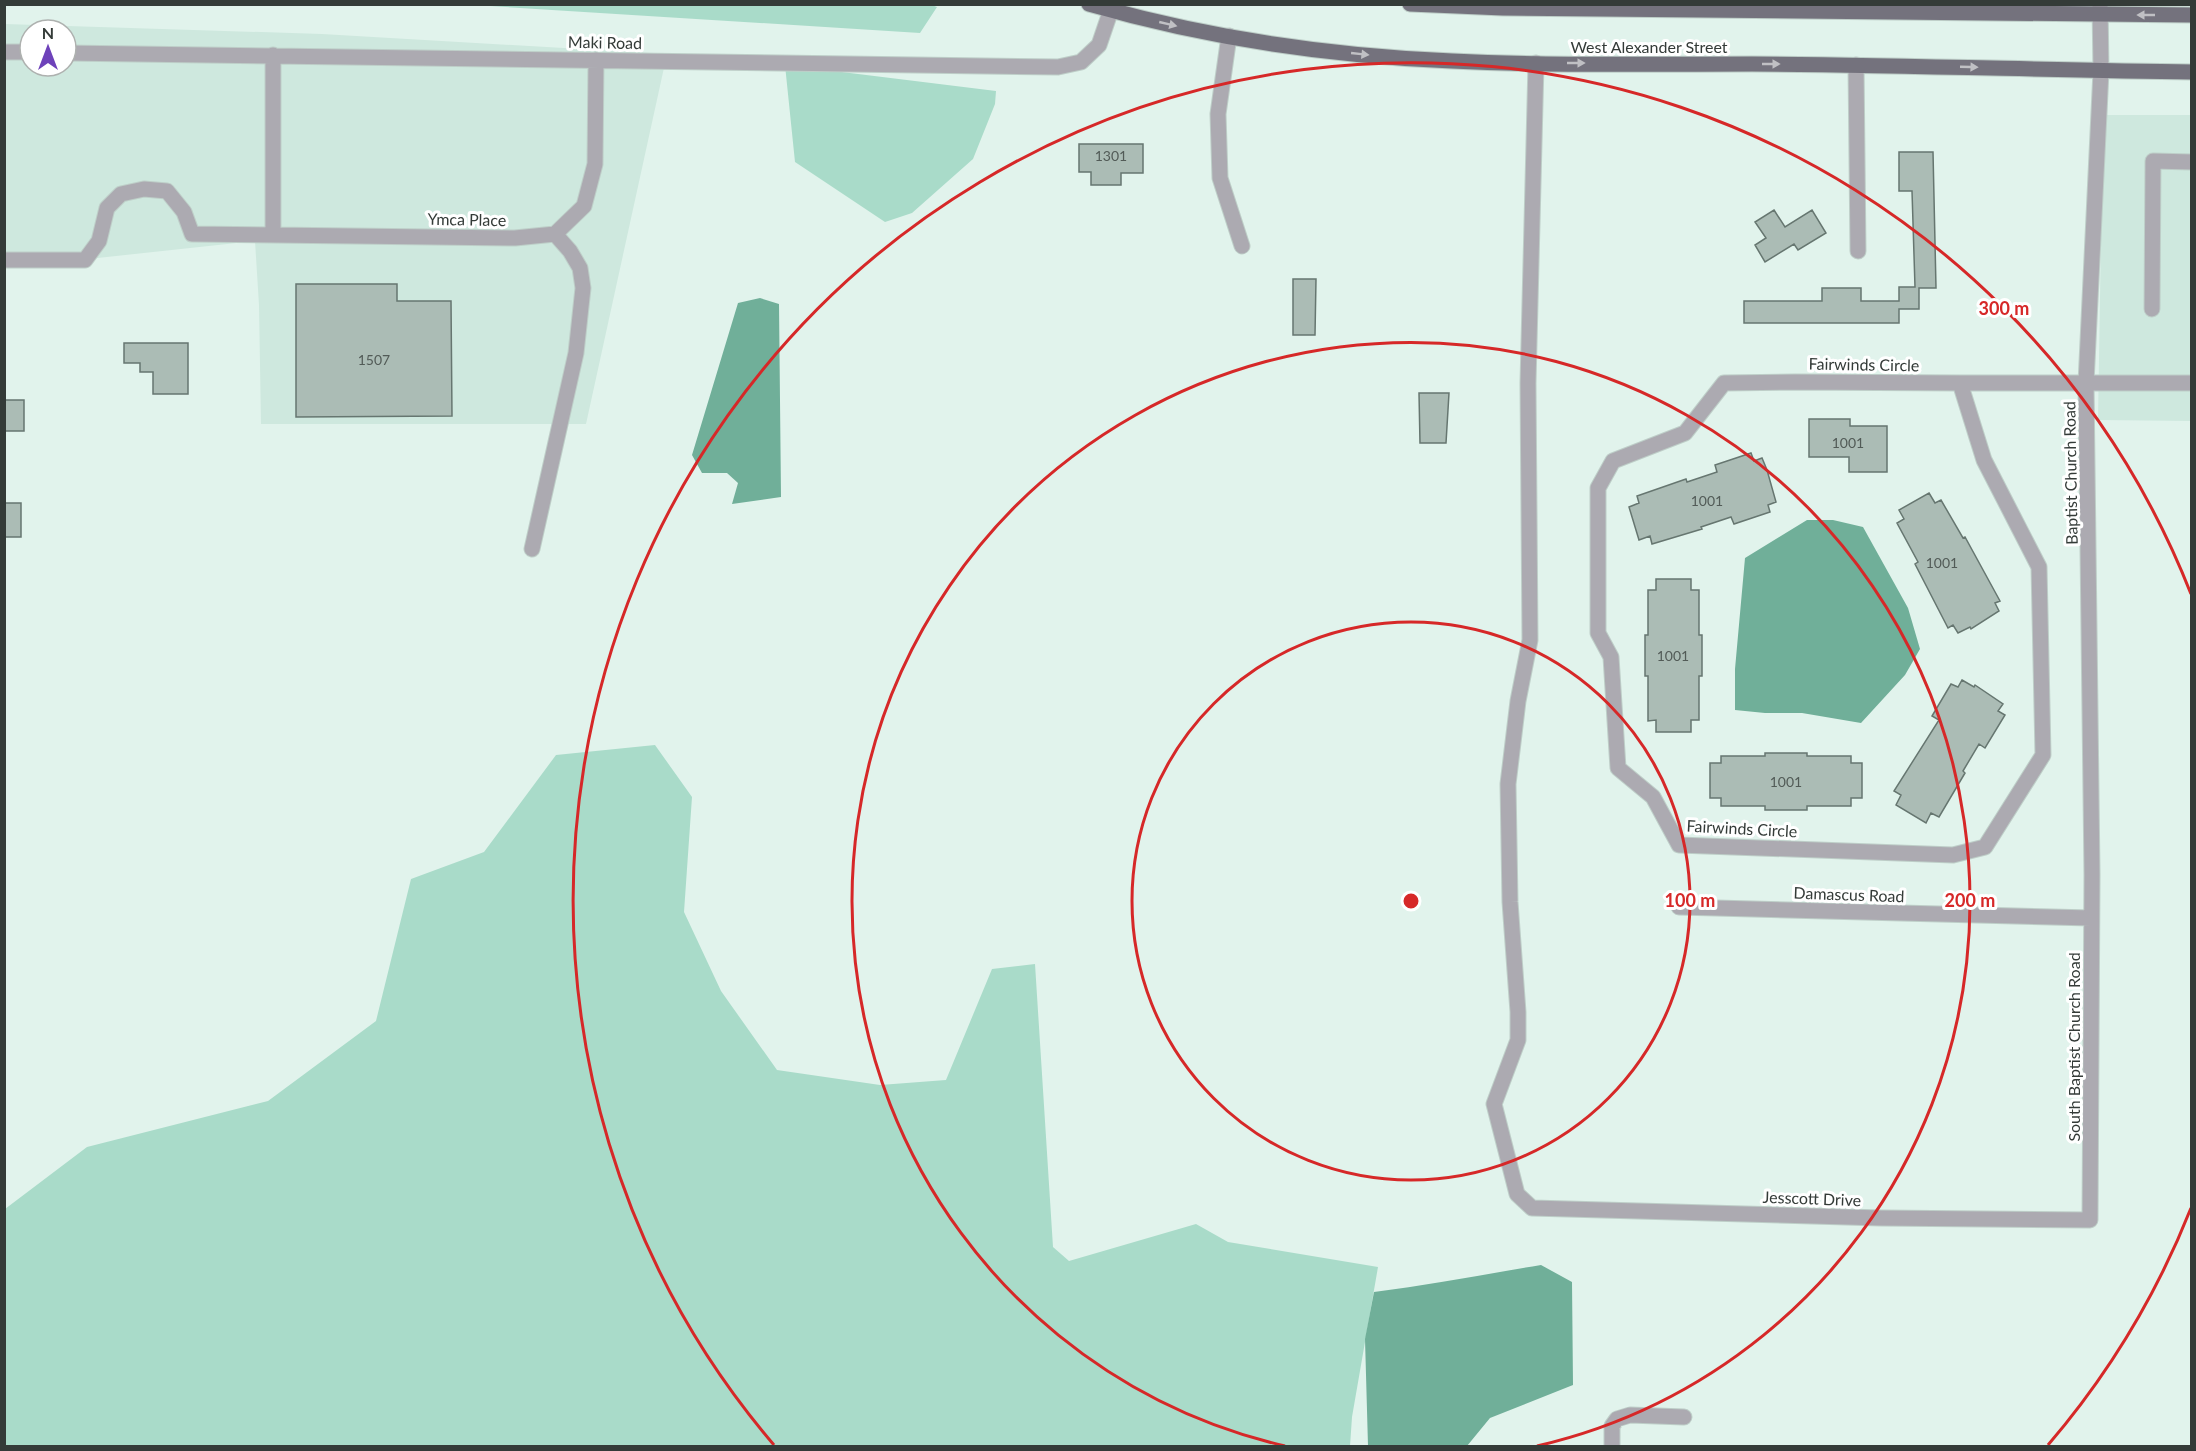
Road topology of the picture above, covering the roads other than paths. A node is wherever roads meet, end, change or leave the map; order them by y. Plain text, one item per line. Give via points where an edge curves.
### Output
1 (1089, 4) edge
2 (1410, 4) edge
3 (1112, 8) edge
4 (2100, 10) edge
5 (2192, 15) edge
6 (1229, 36) junction
7 (78, 52) edge
8 (273, 56) junction
9 (596, 60) junction
10 (1536, 63) junction
11 (1856, 65) junction
12 (2101, 71) junction
13 (2192, 72) edge
14 (2192, 162) edge
15 (555, 234) junction
16 (273, 235) junction
17 (1242, 246) dead end
18 (1858, 251) dead end
19 (4, 260) edge
20 (2152, 309) dead end
21 (1960, 383) junction
22 (2086, 383) junction
23 (2192, 384) edge
24 (532, 549) dead end
25 (2092, 875) joint
26 (1679, 907) dead end
27 (2091, 918) junction
28 (2090, 1220) joint
29 (1684, 1417) dead end
30 (1612, 1446) edge

1 - 3 main road, West Alexander Street
2 - 4 main road via 1503,8
3 -> 6 main road, West Alexander Street
3 - 9 street, Maki Road via 1099,45 1081,62 1058,67
5 -> 4 main road
4 - 12 street, Baptist Church Road
6 -> 10 main road, West Alexander Street via 1381,56
6 - 17 street via 1218,114 1220,178
7 - 8 street, Maki Road
8 - 9 street, Maki Road
8 - 16 street
9 - 15 street via 595,164 584,206
10 -> 11 main road, West Alexander Street
10 - 28 street, Jesscott Drive via 1528,382 1530,640 1508,784 1518,1040 1494,1104 1517,1194 1532,1208
11 -> 12 main road, West Alexander Street
11 - 18 street
12 - 13 main road, West Alexander Street
12 - 22 street, Baptist Church Road
14 - 20 street via 2153,161
15 - 16 street, Ymca Place via 515,238
15 - 24 street via 580,268 583,288 576,353
16 - 19 street, Ymca Place via 192,234 184,212 167,191 144,189 121,194 107,208 99,241 85,261
21 - 21 street, Fairwinds Circle via 1724,382 1685,433 1613,461 1598,488 1598,633 1611,657 1618,768 1653,797 1679,845 1953,855 1985,848 2043,755 2039,567 1984,460
21 - 22 street, Fairwinds Circle
22 - 23 street, Fairwinds Circle
22 - 25 street, Baptist Church Road
25 - 27 street, South Baptist Church Road
26 - 27 street, Damascus Road
27 - 28 street, South Baptist Church Road
29 - 30 street via 1617,1419 1612,1426

